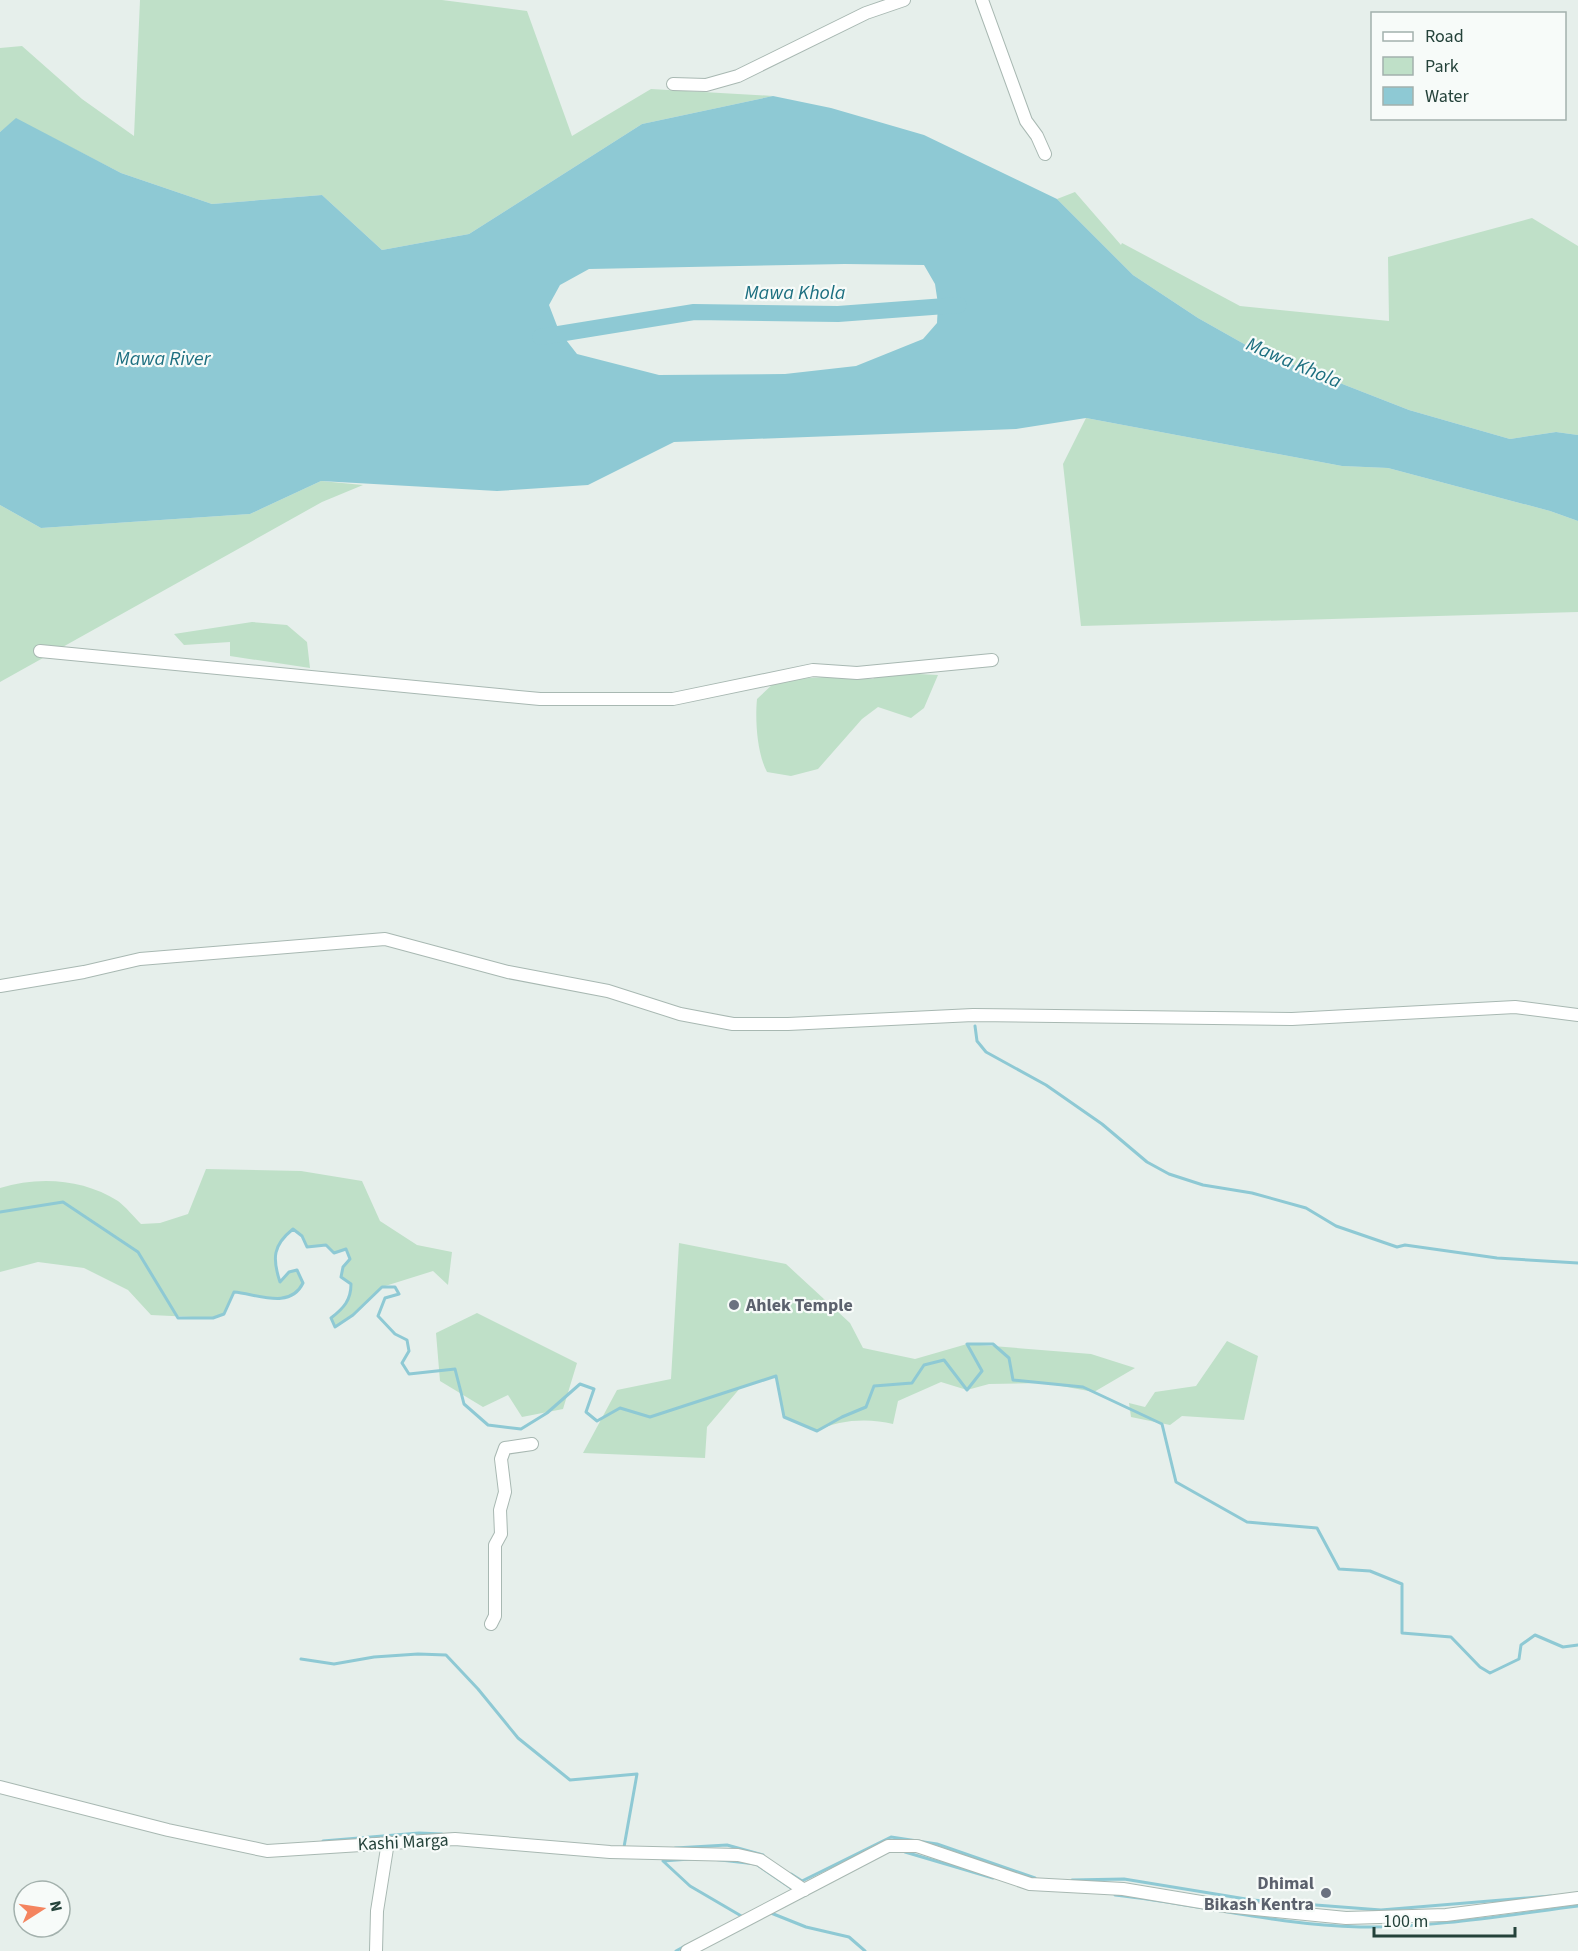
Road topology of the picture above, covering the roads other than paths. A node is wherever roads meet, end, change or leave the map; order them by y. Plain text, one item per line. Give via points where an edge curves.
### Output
1 (904, 0) edge
2 (982, 0) edge
3 (674, 84) dead end
4 (1045, 154) dead end
5 (40, 651) dead end
6 (992, 660) dead end
7 (0, 986) edge
8 (1578, 1015) edge
9 (532, 1444) dead end
10 (491, 1624) dead end
11 (0, 1787) edge
12 (387, 1842) junction
13 (804, 1890) junction
14 (1578, 1898) edge
15 (376, 1951) edge
16 (687, 1951) edge

1 - 3 street via 856,17 738,76 706,85
2 - 4 street via 1026,122
5 - 6 street via 540,699 673,699 813,670 857,673
7 - 8 street via 140,959 385,939 733,1024 1042,1015 1292,1019 1515,1007
9 - 10 street via 505,1448 501,1459 505,1492 500,1510 501,1534 495,1545 495,1616
11 - 12 street, Kashi Marga via 267,1851
12 - 13 street, Kashi Marga via 455,1839 610,1852 738,1855 760,1860
12 - 15 street via 377,1911
13 - 14 street via 888,1846 917,1846 1030,1884 1123,1889 1225,1906 1346,1918 1446,1915
13 - 16 street

